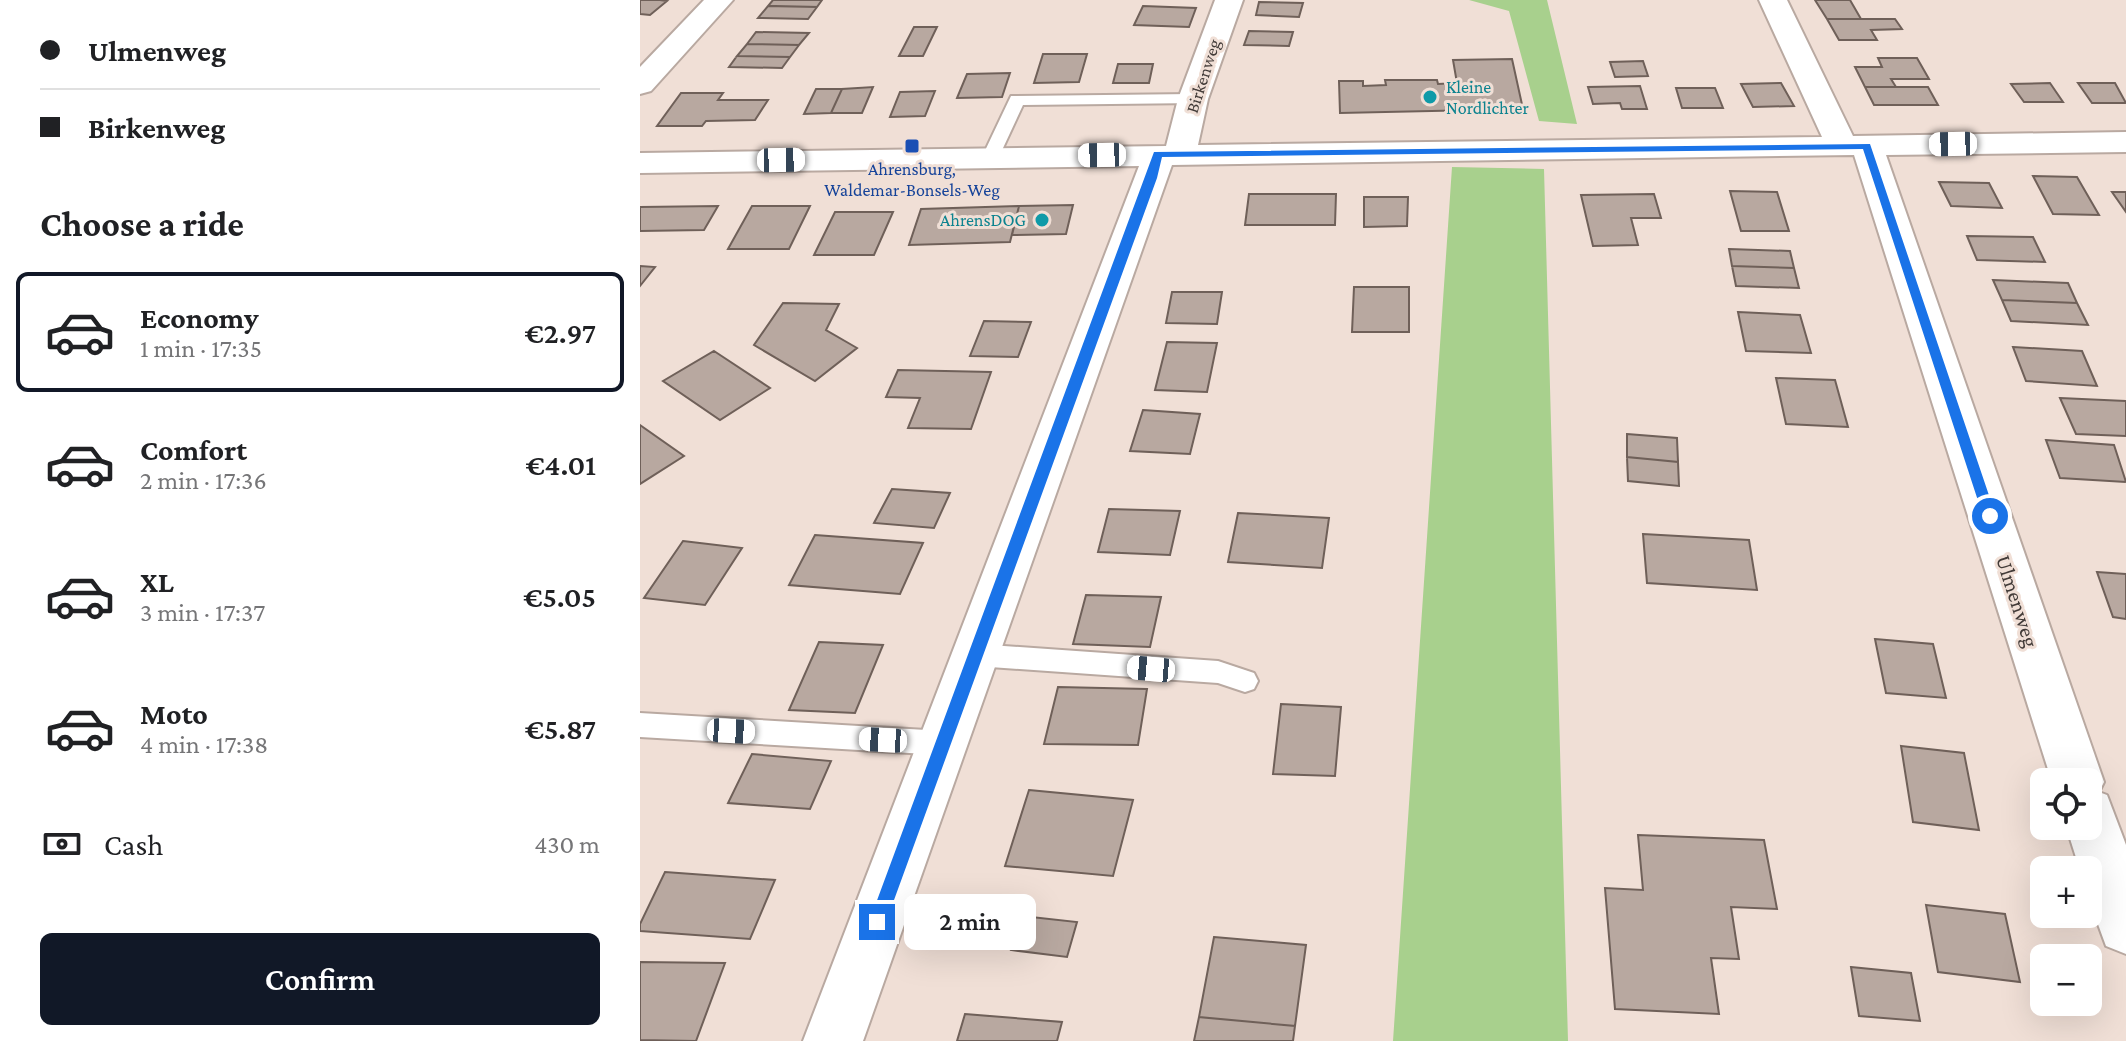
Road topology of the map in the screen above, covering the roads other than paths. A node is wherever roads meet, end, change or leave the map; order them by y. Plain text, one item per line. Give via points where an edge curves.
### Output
1 (719, 0) edge
2 (1229, 0) edge
3 (1773, 0) edge
4 (640, 85) edge
5 (1193, 99) junction
6 (2126, 142) edge
7 (1854, 146) junction
8 (1169, 154) junction
9 (991, 157) junction
10 (640, 163) edge
11 (976, 655) junction
12 (1245, 681) dead end
13 (640, 725) edge
14 (943, 743) junction
15 (2073, 768) edge
16 (2097, 840) edge
17 (2126, 927) edge
18 (833, 1041) edge

1 - 4 street
2 - 5 street, Birkenweg
3 - 7 street, Ulmenweg
5 - 8 street, Birkenweg
5 - 9 lane via 1017,100
6 - 7 street
7 - 8 street
7 - 15 street, Ulmenweg
8 - 9 street
8 - 11 street, Birkenweg via 1152,178
9 - 10 street
11 - 12 lane via 1218,672
11 - 14 street, Birkenweg
13 - 14 lane
14 - 18 street, Birkenweg
16 - 17 street

